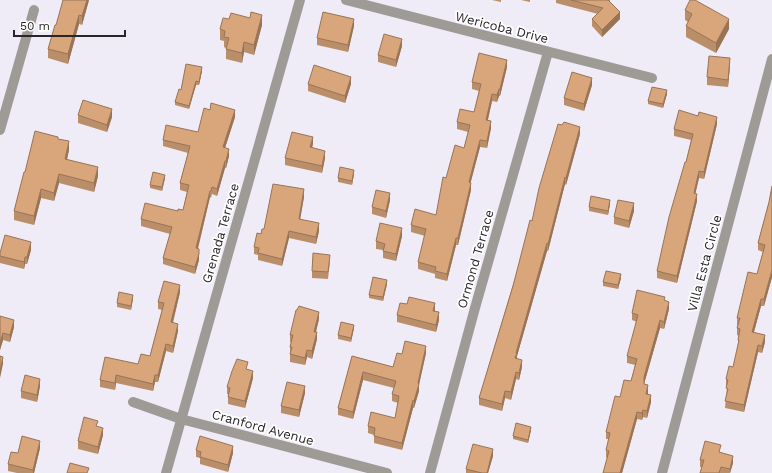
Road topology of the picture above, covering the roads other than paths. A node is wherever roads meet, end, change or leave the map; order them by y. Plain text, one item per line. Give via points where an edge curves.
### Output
1 (300, 0) edge
2 (346, 0) edge
3 (34, 10) dead end
4 (548, 52) junction
5 (772, 59) edge
6 (652, 78) dead end
7 (0, 130) edge
8 (133, 402) dead end
9 (181, 419) junction
10 (166, 473) edge
11 (387, 473) edge
12 (430, 473) edge
13 (662, 473) edge

1 - 9 street, Grenada Terrace
2 - 4 street, Wericoba Drive
3 - 7 street
4 - 6 street, Wericoba Drive
4 - 12 street, Ormond Terrace
5 - 13 street, Villa Esta Circle
8 - 9 street, Cranford Avenue
9 - 10 street, Grenada Terrace
9 - 11 street, Cranford Avenue

